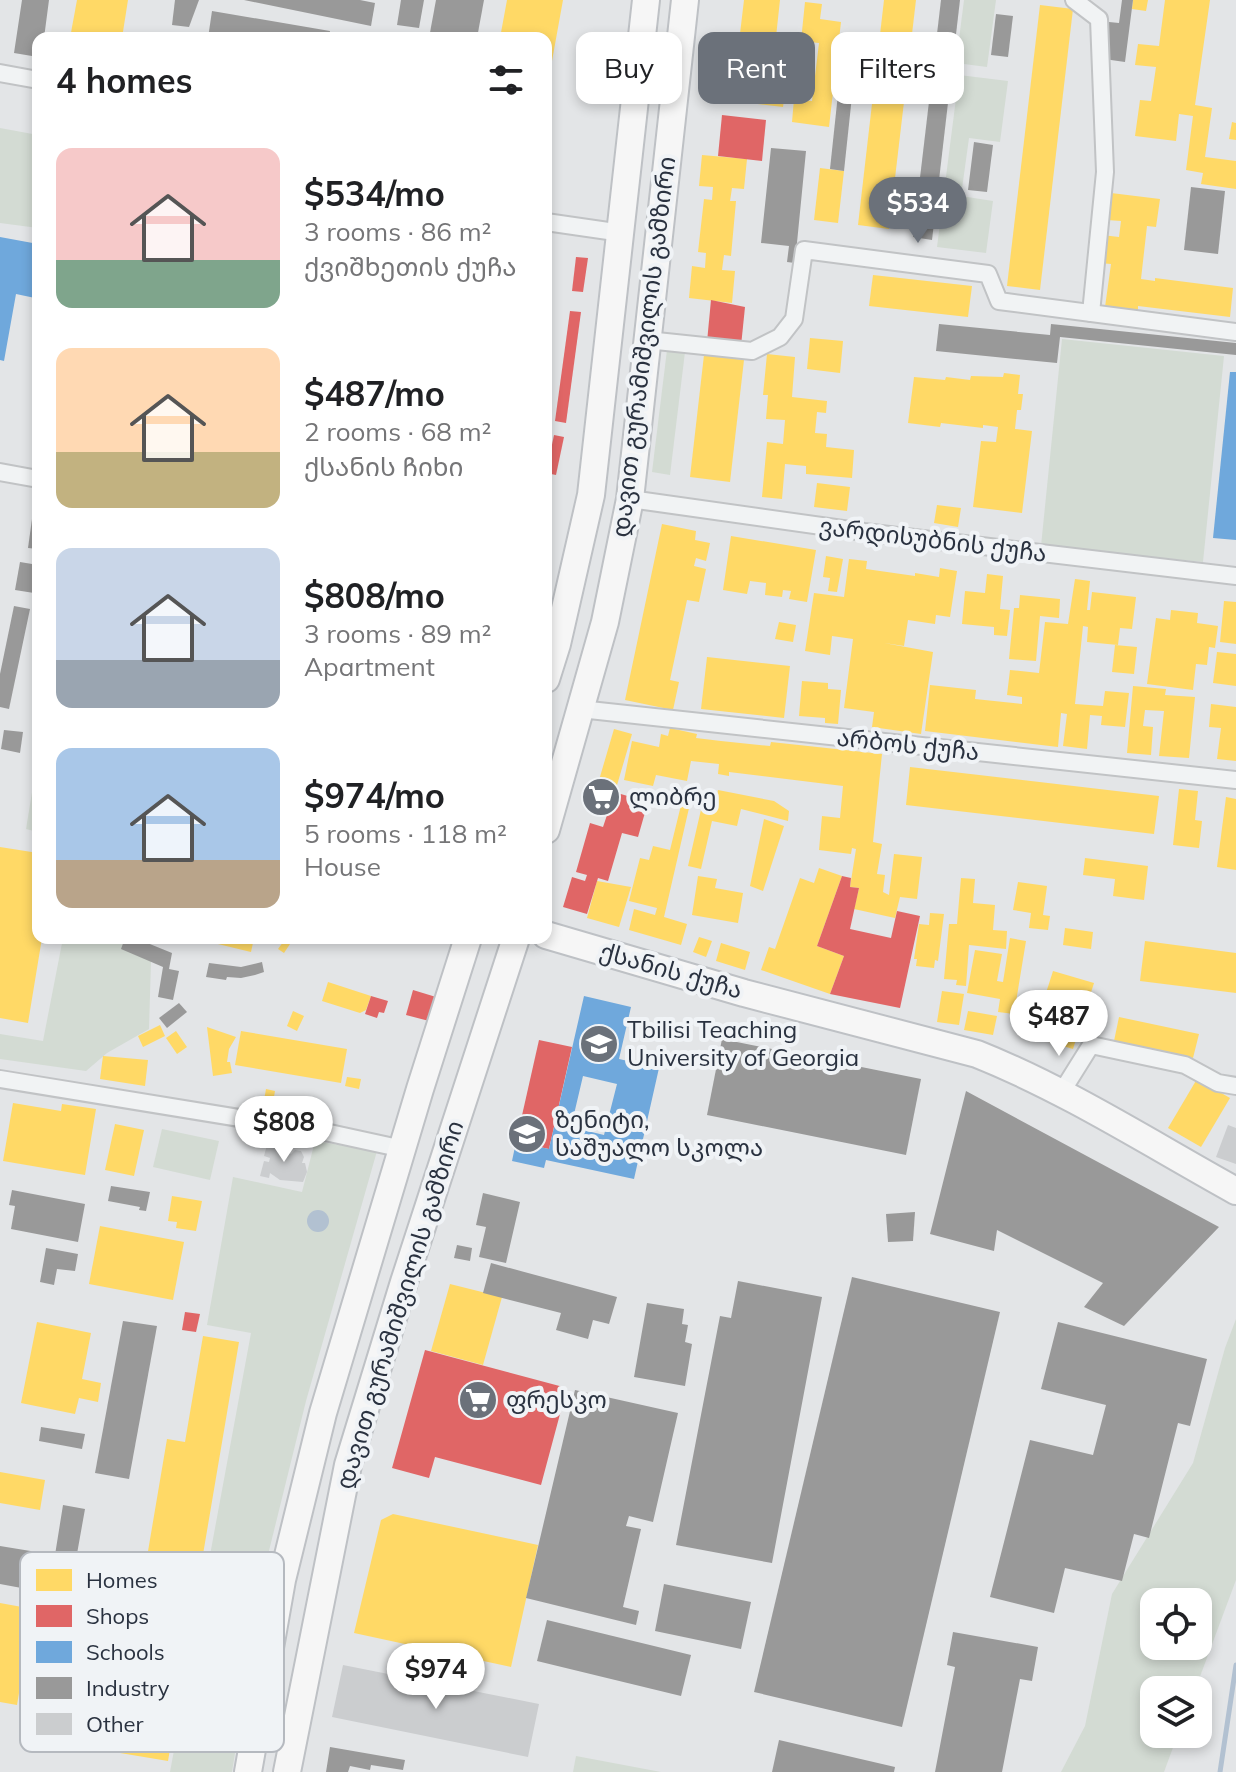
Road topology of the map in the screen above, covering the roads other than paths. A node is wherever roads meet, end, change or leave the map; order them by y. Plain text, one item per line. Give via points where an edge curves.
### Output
1 (646, 0) edge
2 (685, 0) edge
3 (1074, 0) edge
4 (0, 73) edge
5 (32, 79) edge
6 (552, 223) edge
7 (622, 233) junction
8 (1091, 313) junction
9 (1236, 332) edge
10 (647, 340) junction
11 (595, 464) junction
12 (633, 470) junction
13 (0, 472) edge
14 (32, 478) edge
15 (628, 512) junction
16 (586, 520) junction
17 (1236, 576) edge
18 (552, 655) edge
19 (580, 709) junction
20 (1236, 780) edge
21 (552, 809) edge
22 (552, 937) edge
23 (466, 944) edge
24 (514, 944) edge
25 (0, 1079) edge
26 (1236, 1086) edge
27 (1061, 1093) junction
28 (403, 1149) junction
29 (1236, 1191) edge
30 (284, 1571) edge
31 (252, 1752) edge
32 (248, 1772) edge
33 (287, 1772) edge

1 - 7 main road, დავით გურამიშვილის გამზირი
2 - 10 main road, დავით გურამიშვილის გამზირი
3 - 8 street via 1099,19 1105,172
4 - 5 street
6 - 7 street
7 - 11 main road, დავით გურამიშვილის გამზირი
8 - 9 street
8 - 10 street via 999,301 988,274 804,250 794,319 780,337 752,351
10 - 12 main road, დავით გურამიშვილის გამზირი
11 - 12 main road via 612,479
11 - 16 main road, დავით გურამიშვილის გამზირი
12 - 15 main road, დავით გურამიშვილის გამზირი
13 - 14 street
15 - 16 main road via 600,509
15 - 17 street, ვარდისუბნის ქუჩა via 879,534
15 - 19 main road, დავით გურამიშვილის გამზირი
16 - 18 main road, დავით გურამიშვილის გამზირი
19 - 20 street, არბოს ქუჩა
19 - 21 main road, დავით გურამიშვილის გამზირი
22 - 27 main road, ქსანის ქუჩა via 977,1054
23 - 28 main road, დავით გურამიშვილის გამზირი
24 - 33 main road, დავით გურამიშვილის გამზირი via 352,1451
25 - 28 street
26 - 27 street via 1218,1083 1185,1065 1091,1045
27 - 29 main road, ქსანის ქუჩა
28 - 30 main road, დავით გურამიშვილის გამზირი via 323,1413
31 - 32 main road, დავით გურამიშვილის გამზირი

